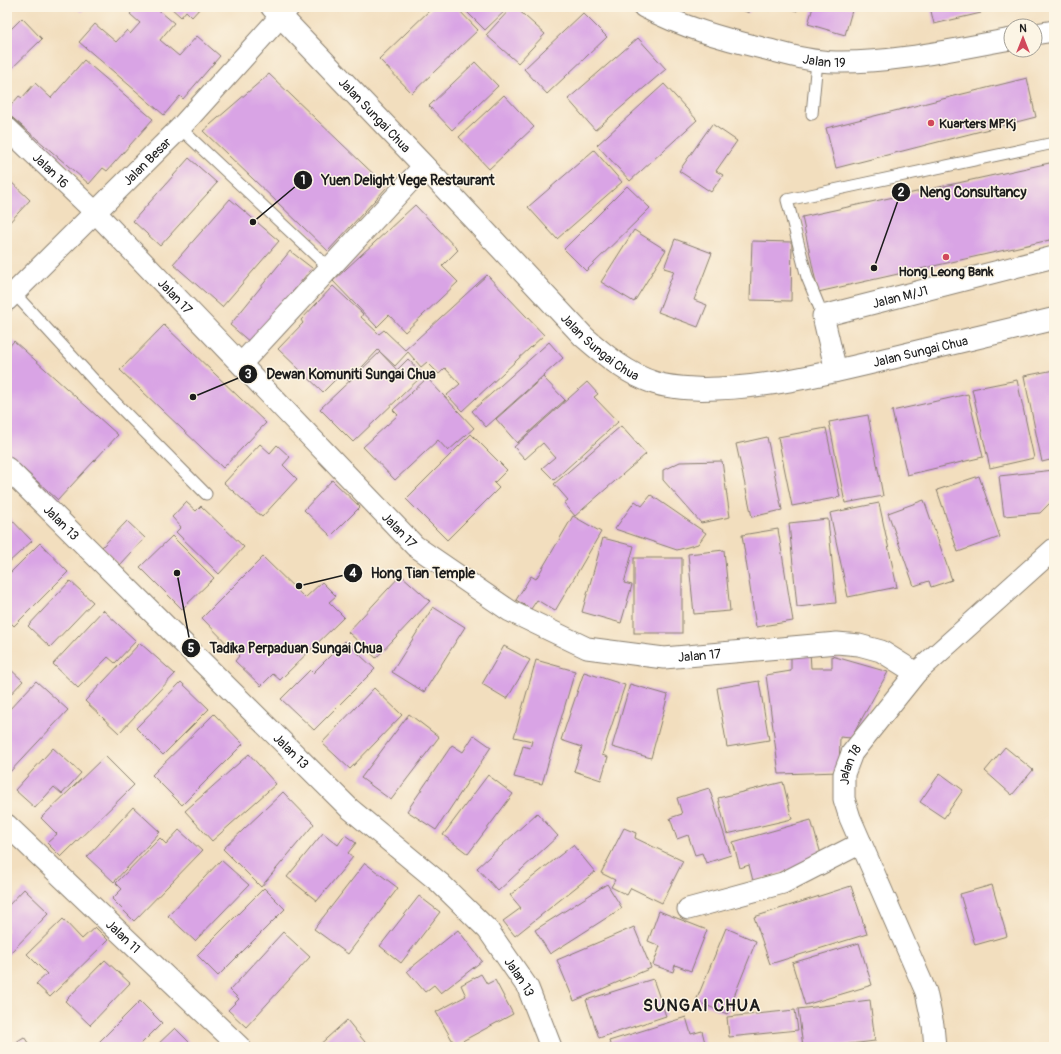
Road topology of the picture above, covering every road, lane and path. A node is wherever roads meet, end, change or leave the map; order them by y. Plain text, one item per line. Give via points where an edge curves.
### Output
1 (644, 7) edge
2 (281, 10) edge
3 (1054, 31) edge
4 (1043, 33) edge
5 (1003, 40) edge
6 (817, 61) junction
7 (812, 114) dead end
8 (7, 128) edge
9 (180, 128) junction
10 (1054, 143) edge
11 (424, 166) junction
12 (95, 212) junction
13 (1054, 257) edge
14 (329, 268) junction
15 (10, 297) edge
16 (823, 316) junction
17 (1054, 319) edge
18 (241, 364) junction
19 (836, 371) junction
20 (7, 468) edge
21 (206, 494) dead end
22 (1054, 549) edge
23 (916, 673) junction
24 (7, 825) edge
25 (861, 843) junction
26 (688, 909) dead end
27 (240, 1047) edge
28 (551, 1047) edge
29 (935, 1047) edge

1 - 6 street, Jalan 19 via 699,31
2 - 9 street, Jalan Besar
2 - 11 main road, Jalan Sungai Chua
3 - 4 street
5 - 6 street, Jalan 19 via 897,58
6 - 7 lane
8 - 12 street, Jalan 16
9 - 12 street, Jalan Besar
9 - 14 lane
10 - 16 lane via 787,200 807,276
11 - 14 street
11 - 19 main road, Jalan Sungai Chua via 584,337 611,360 635,375 681,388 719,389 752,386
12 - 15 street, Jalan Besar
12 - 18 street, Jalan 17
13 - 16 street, Jalan M/J1
14 - 18 street
15 - 21 lane
16 - 19 street
17 - 19 main road, Jalan Sungai Chua
18 - 23 street, Jalan 17 via 415,546 510,611 587,648 664,658 837,643 881,651
20 - 28 street, Jalan 13 via 349,808 440,883 488,930 528,988
22 - 23 street, Jalan 18
23 - 25 street, Jalan 18 via 852,753 844,774 844,799
24 - 27 street, Jalan 11
25 - 26 street via 783,883
25 - 29 street, Jalan 18 via 926,992

